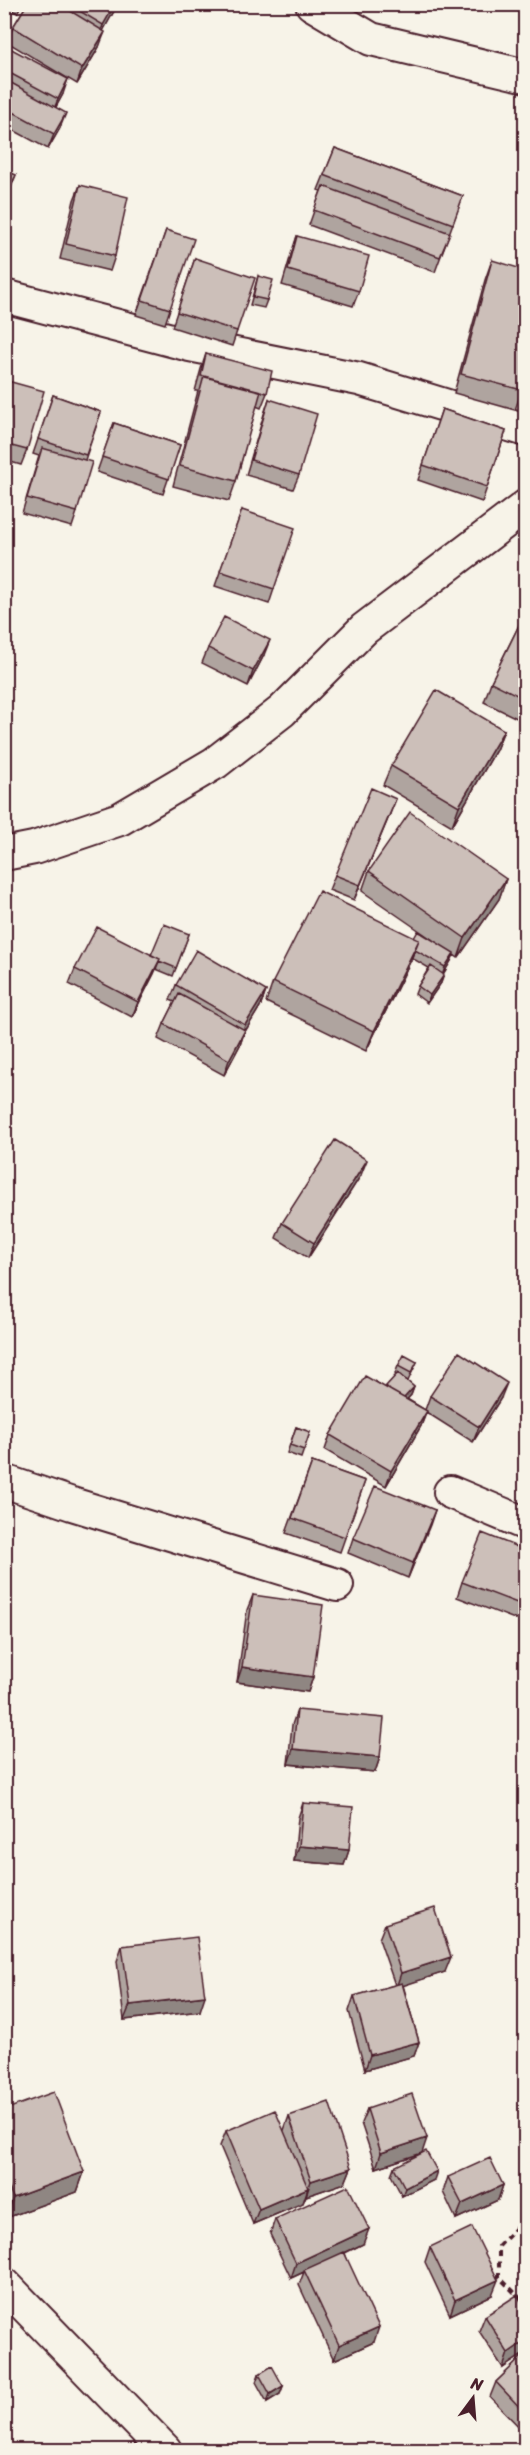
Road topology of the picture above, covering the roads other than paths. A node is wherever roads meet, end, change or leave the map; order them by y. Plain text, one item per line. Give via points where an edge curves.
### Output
1 (312, 4) edge
2 (525, 76) edge
3 (4, 296) edge
4 (525, 430) edge
5 (525, 506) edge
6 (4, 854) edge
7 (4, 1481) edge
8 (450, 1492) dead end
9 (525, 1524) edge
10 (337, 1585) dead end
11 (4, 2284) edge
12 (165, 2451) edge

1 - 2 street via 371,39
3 - 4 street via 190,345 359,379
5 - 6 street via 364,629 282,711 216,763 120,819
7 - 10 street
8 - 9 street
11 - 12 street

